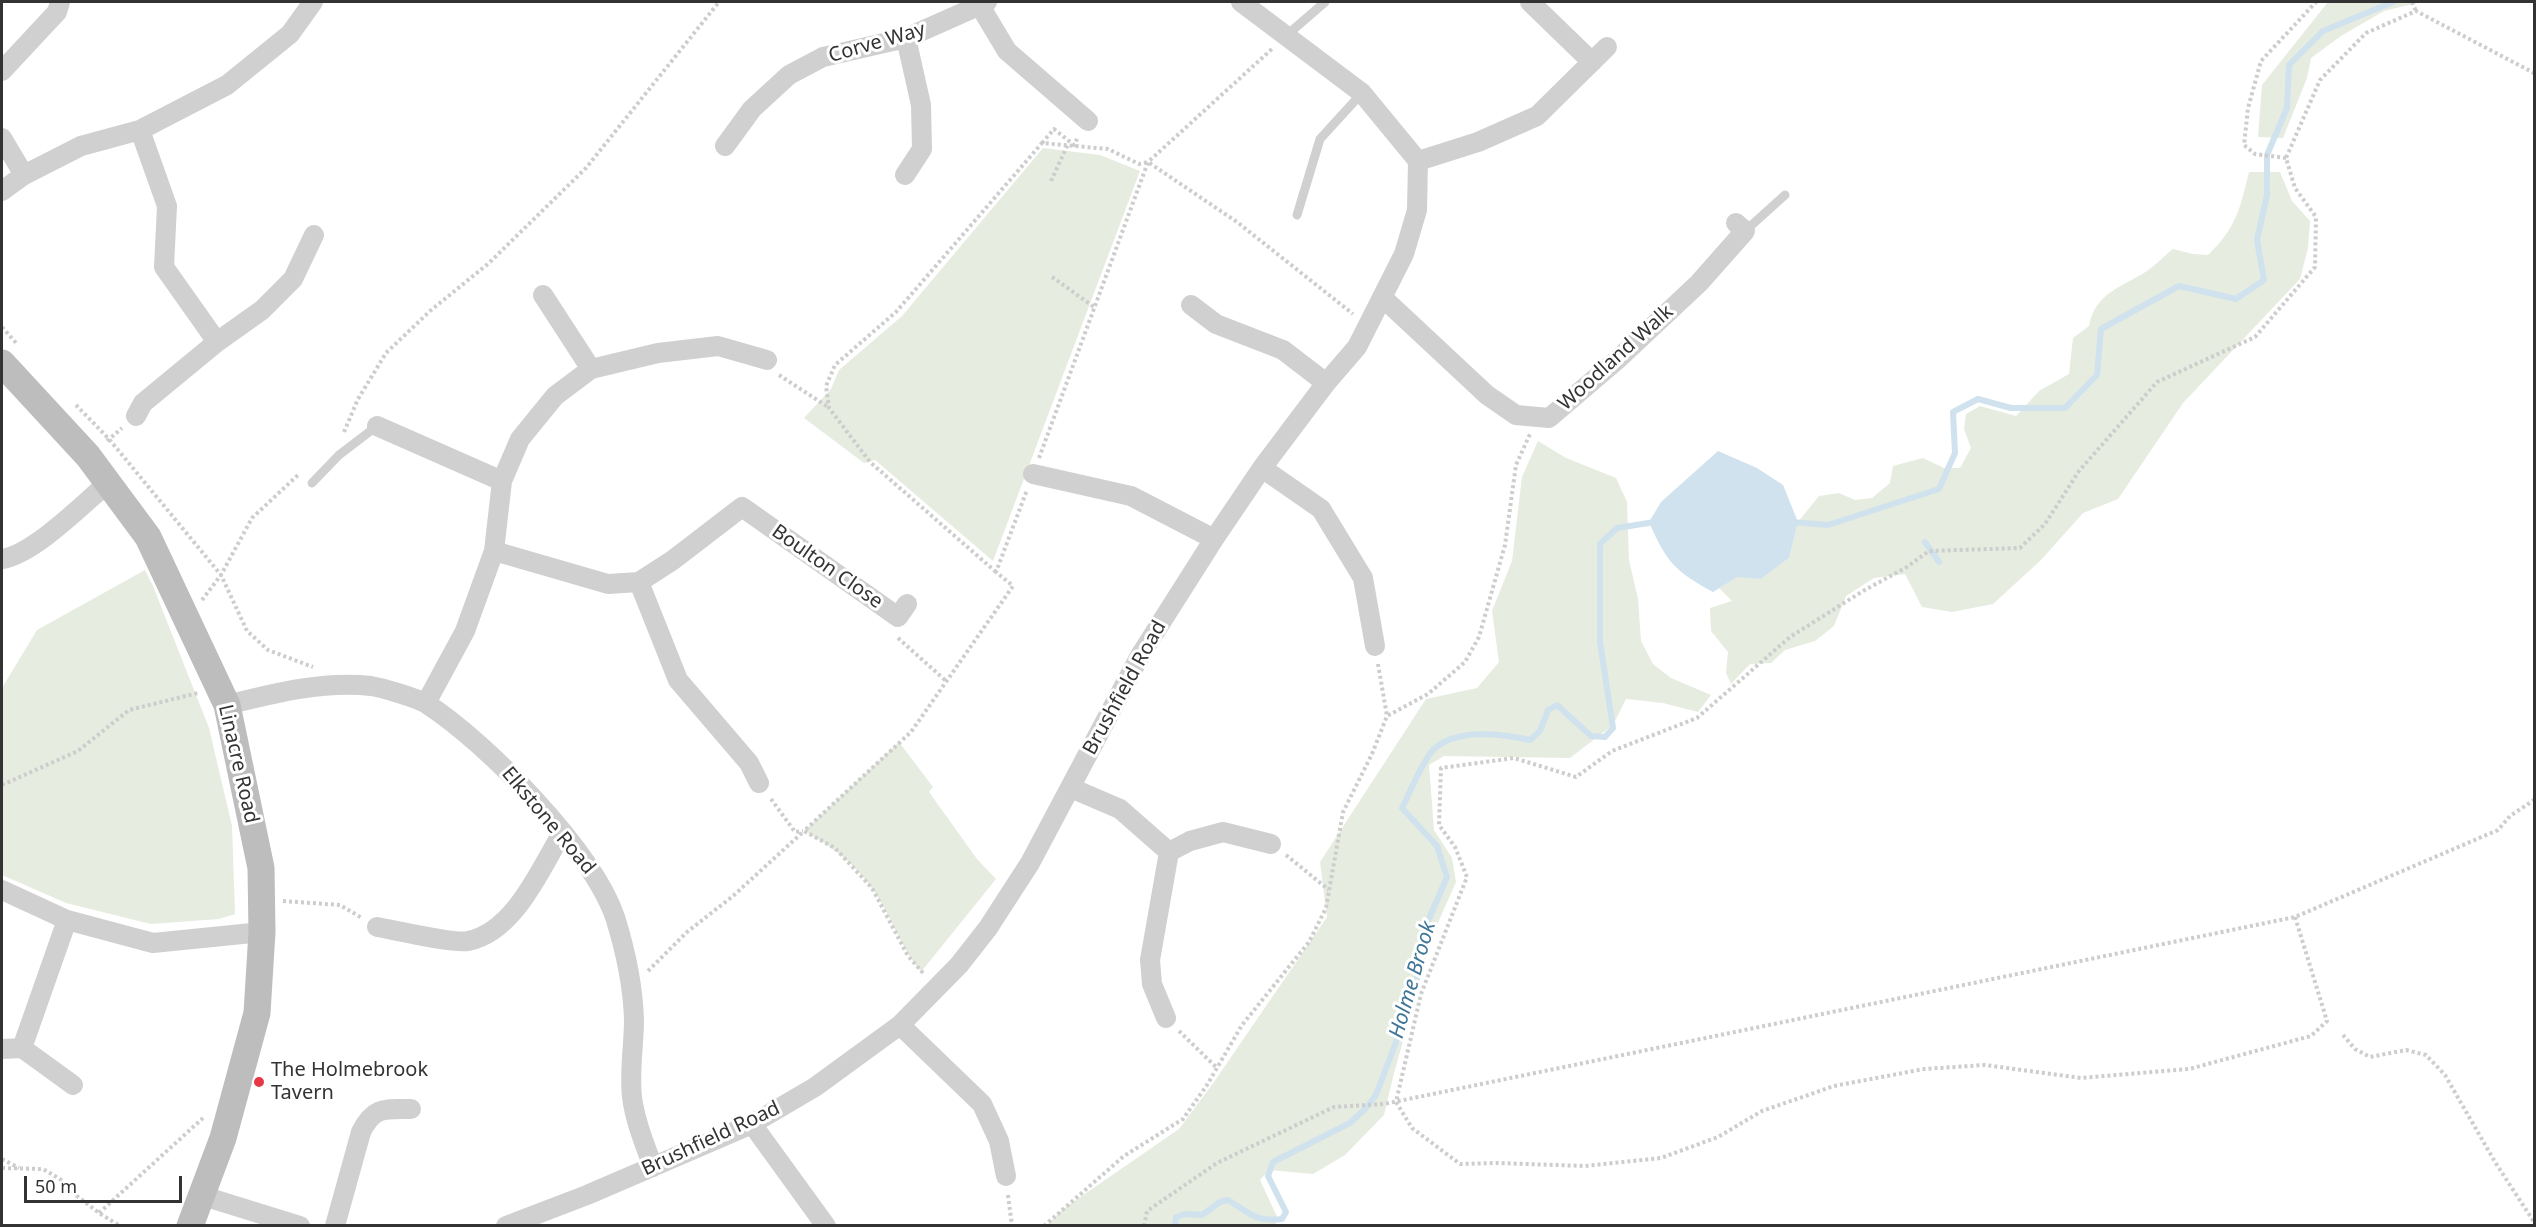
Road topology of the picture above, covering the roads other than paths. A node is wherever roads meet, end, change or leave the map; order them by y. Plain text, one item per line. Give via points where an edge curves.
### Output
1 (60, 2) edge
2 (313, 2) edge
3 (1241, 2) edge
4 (1325, 2) edge
5 (1530, 2) edge
6 (983, 4) edge
7 (1287, 35) junction
8 (906, 38) junction
9 (1607, 47) dead end
10 (1592, 62) junction
11 (2, 71) edge
12 (1362, 93) junction
13 (1088, 121) dead end
14 (140, 130) junction
15 (2, 138) edge
16 (725, 146) dead end
17 (1418, 161) junction
18 (24, 175) junction
19 (905, 175) dead end
20 (2, 191) edge
21 (1785, 195) dead end
22 (1297, 215) dead end
23 (1741, 227) joint
24 (314, 235) dead end
25 (543, 295) dead end
26 (1382, 297) junction
27 (1191, 305) dead end
28 (217, 342) junction
29 (10, 354) edge
30 (767, 360) road end
31 (591, 369) junction
32 (1326, 383) junction
33 (136, 416) road end
34 (377, 426) joint
35 (1262, 468) junction
36 (1033, 474) road end
37 (502, 481) junction
38 (109, 482) junction
39 (312, 483) dead end
40 (1214, 538) junction
41 (494, 551) junction
42 (2, 559) edge
43 (639, 582) junction
44 (902, 611) road end
45 (1375, 646) road end
46 (223, 696) junction
47 (426, 703) junction
48 (759, 783) road end
49 (1071, 788) junction
50 (562, 833) junction
51 (1271, 844) road end
52 (1169, 852) junction
53 (2, 890) edge
54 (68, 920) junction
55 (377, 927) road end
56 (262, 932) junction
57 (1166, 1018) road end
58 (900, 1025) junction
59 (22, 1048) junction
60 (2, 1049) edge
61 (73, 1085) dead end
62 (411, 1109) dead end
63 (752, 1124) junction
64 (653, 1167) junction
65 (1006, 1176) road end
66 (200, 1195) junction
67 (190, 1226) edge
68 (300, 1226) edge
69 (335, 1226) edge
70 (506, 1226) edge
71 (826, 1226) edge

1 - 11 street via 57,12
2 - 14 street via 290,34 227,85
3 - 7 street
4 - 7 lane
5 - 10 street
6 - 8 street, Corve Way
6 - 13 street via 1007,51
7 - 12 street
8 - 16 street, Corve Way via 823,57 789,75 752,109
8 - 19 street via 921,105 922,149
9 - 10 street
10 - 17 street via 1537,116 1478,142
12 - 17 street
12 - 22 lane via 1320,139
14 - 18 street via 81,146
14 - 28 street via 167,206 164,267
15 - 18 street
17 - 26 street, Brushfield Road via 1417,210 1404,254
18 - 20 street
21 - 23 lane
23 - 26 street, Woodland Walk via 1699,283 1549,418 1516,415 1487,395
24 - 28 street via 293,279 262,310
25 - 31 street
26 - 32 street, Brushfield Road via 1357,347
27 - 32 street via 1216,324 1282,350
28 - 33 street via 143,402
29 - 38 street, Linacre Road
30 - 31 street via 718,346 658,353
31 - 37 street via 555,396 527,430
32 - 35 street, Brushfield Road
34 - 37 street
34 - 39 lane via 339,455
35 - 40 street, Brushfield Road
35 - 45 street via 1321,509 1363,578
36 - 40 street via 1131,496
37 - 41 street
38 - 42 street via 55,529 14,557
38 - 46 street, Linacre Road via 148,537
40 - 49 street, Brushfield Road via 1141,654
41 - 43 street via 608,584
41 - 47 street via 465,631
43 - 44 street, Boulton Close via 742,507
43 - 48 street via 678,680 749,763
46 - 47 street, Elkstone Road via 302,687 372,686
46 - 56 street, Linacre Road via 261,868
47 - 50 street, Elkstone Road via 496,759
49 - 52 street via 1120,809
49 - 58 street, Brushfield Road via 988,928 959,965
50 - 55 street via 515,911 490,933 466,942
50 - 64 street, Elkstone Road via 597,880 615,917 632,991 632,1096
51 - 52 street via 1223,832 1190,841
52 - 57 street via 1150,960 1152,984
53 - 54 street
54 - 56 street via 153,943
54 - 59 street
56 - 66 street, Linacre Road via 257,1013 223,1138
58 - 63 street, Brushfield Road via 815,1087
58 - 65 street via 982,1104 999,1141
59 - 60 street
59 - 61 street
62 - 69 street via 381,1109 367,1119
63 - 64 street, Brushfield Road
63 - 71 street
64 - 70 street, Brushfield Road
66 - 67 street, Linacre Road
66 - 68 street

